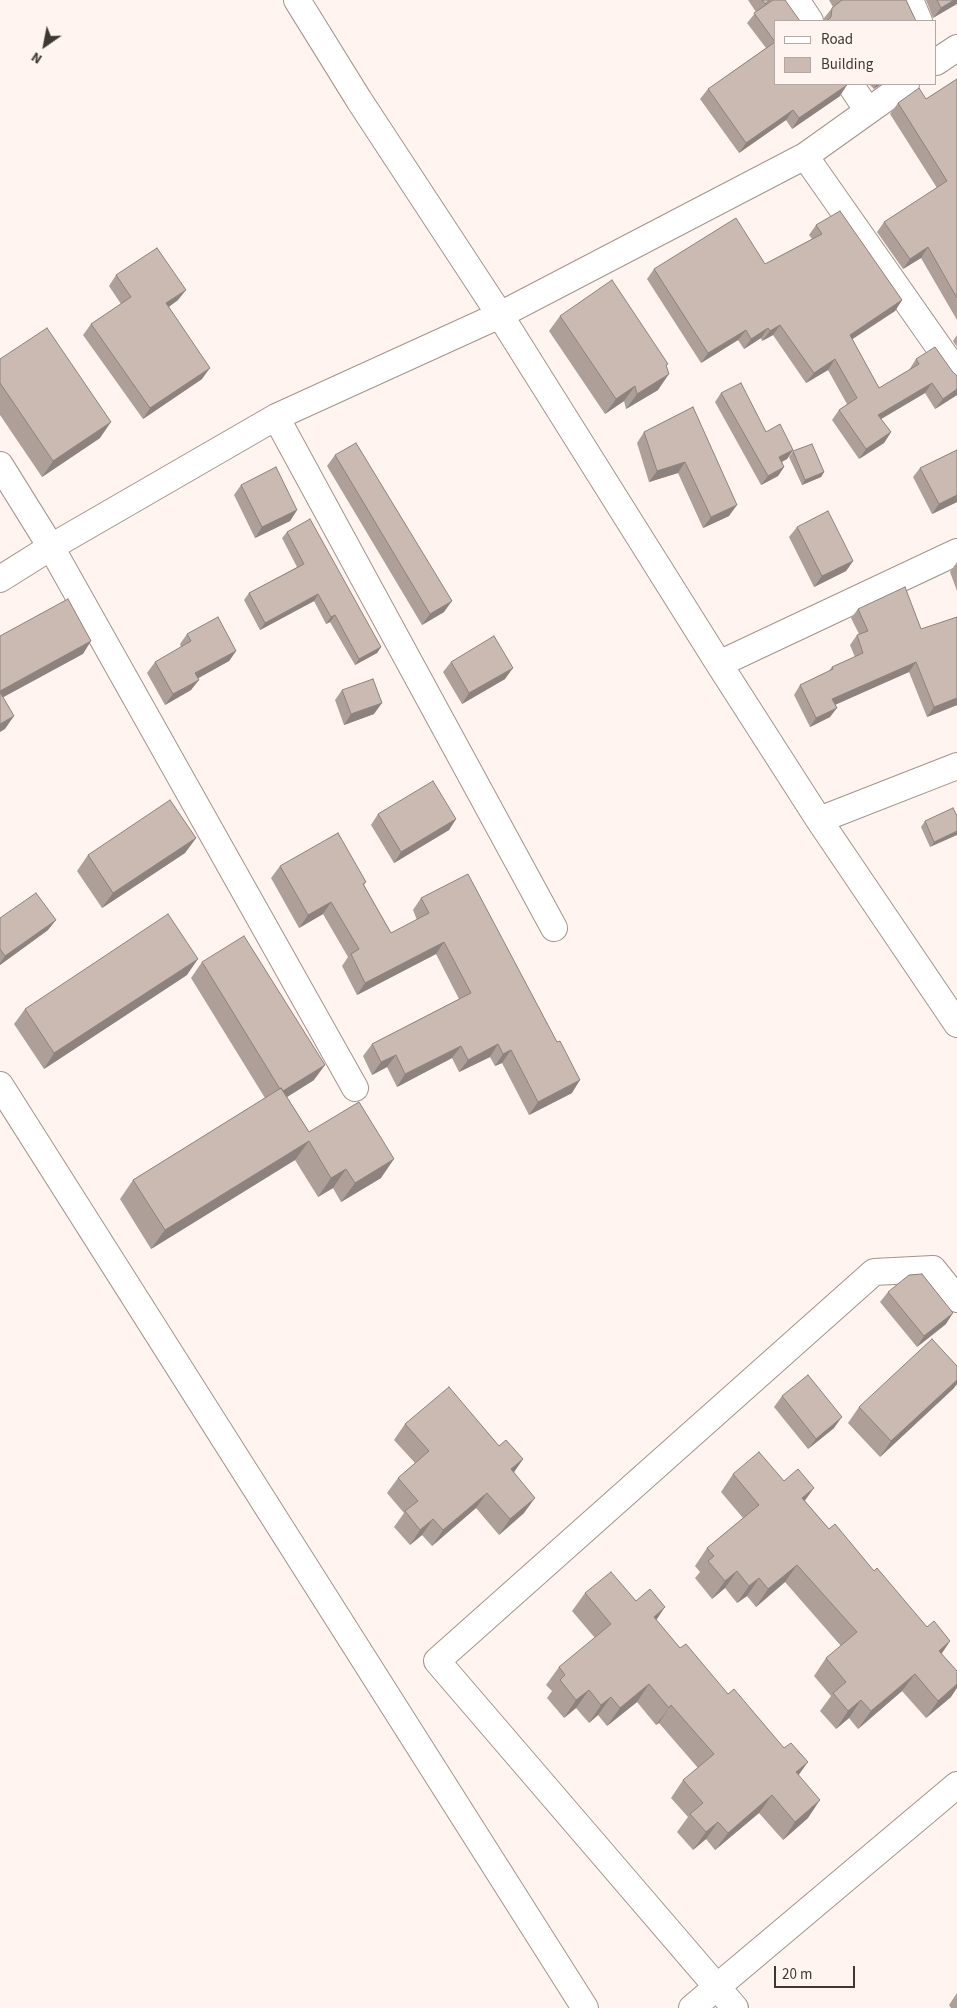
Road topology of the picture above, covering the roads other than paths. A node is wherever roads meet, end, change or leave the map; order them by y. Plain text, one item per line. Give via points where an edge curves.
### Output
1 (297, 0) edge
2 (796, 0) edge
3 (910, 0) edge
4 (809, 20) edge
5 (919, 20) edge
6 (851, 85) edge
7 (905, 85) edge
8 (868, 111) junction
9 (805, 156) junction
10 (500, 315) junction
11 (957, 373) edge
12 (276, 417) junction
13 (0, 465) edge
14 (51, 547) junction
15 (957, 552) edge
16 (0, 580) edge
17 (718, 664) junction
18 (957, 766) edge
19 (819, 820) junction
20 (554, 928) dead end
21 (957, 1024) edge
22 (0, 1085) edge
23 (355, 1088) dead end
24 (957, 1299) edge
25 (957, 1785) edge
26 (717, 1987) junction
27 (584, 2008) edge
28 (692, 2008) edge
29 (735, 2008) edge

1 - 10 street
2 - 4 street
3 - 5 street
6 - 8 street
7 - 8 street
8 - 9 street
9 - 10 street
9 - 11 street
10 - 12 street
10 - 17 street
12 - 14 street
12 - 20 street
13 - 14 street
14 - 16 street
14 - 23 street
15 - 17 street
17 - 19 street
18 - 19 street
19 - 21 street
22 - 27 street
24 - 26 street via 933,1269 874,1272 437,1661
25 - 26 street
26 - 28 street
26 - 29 street

